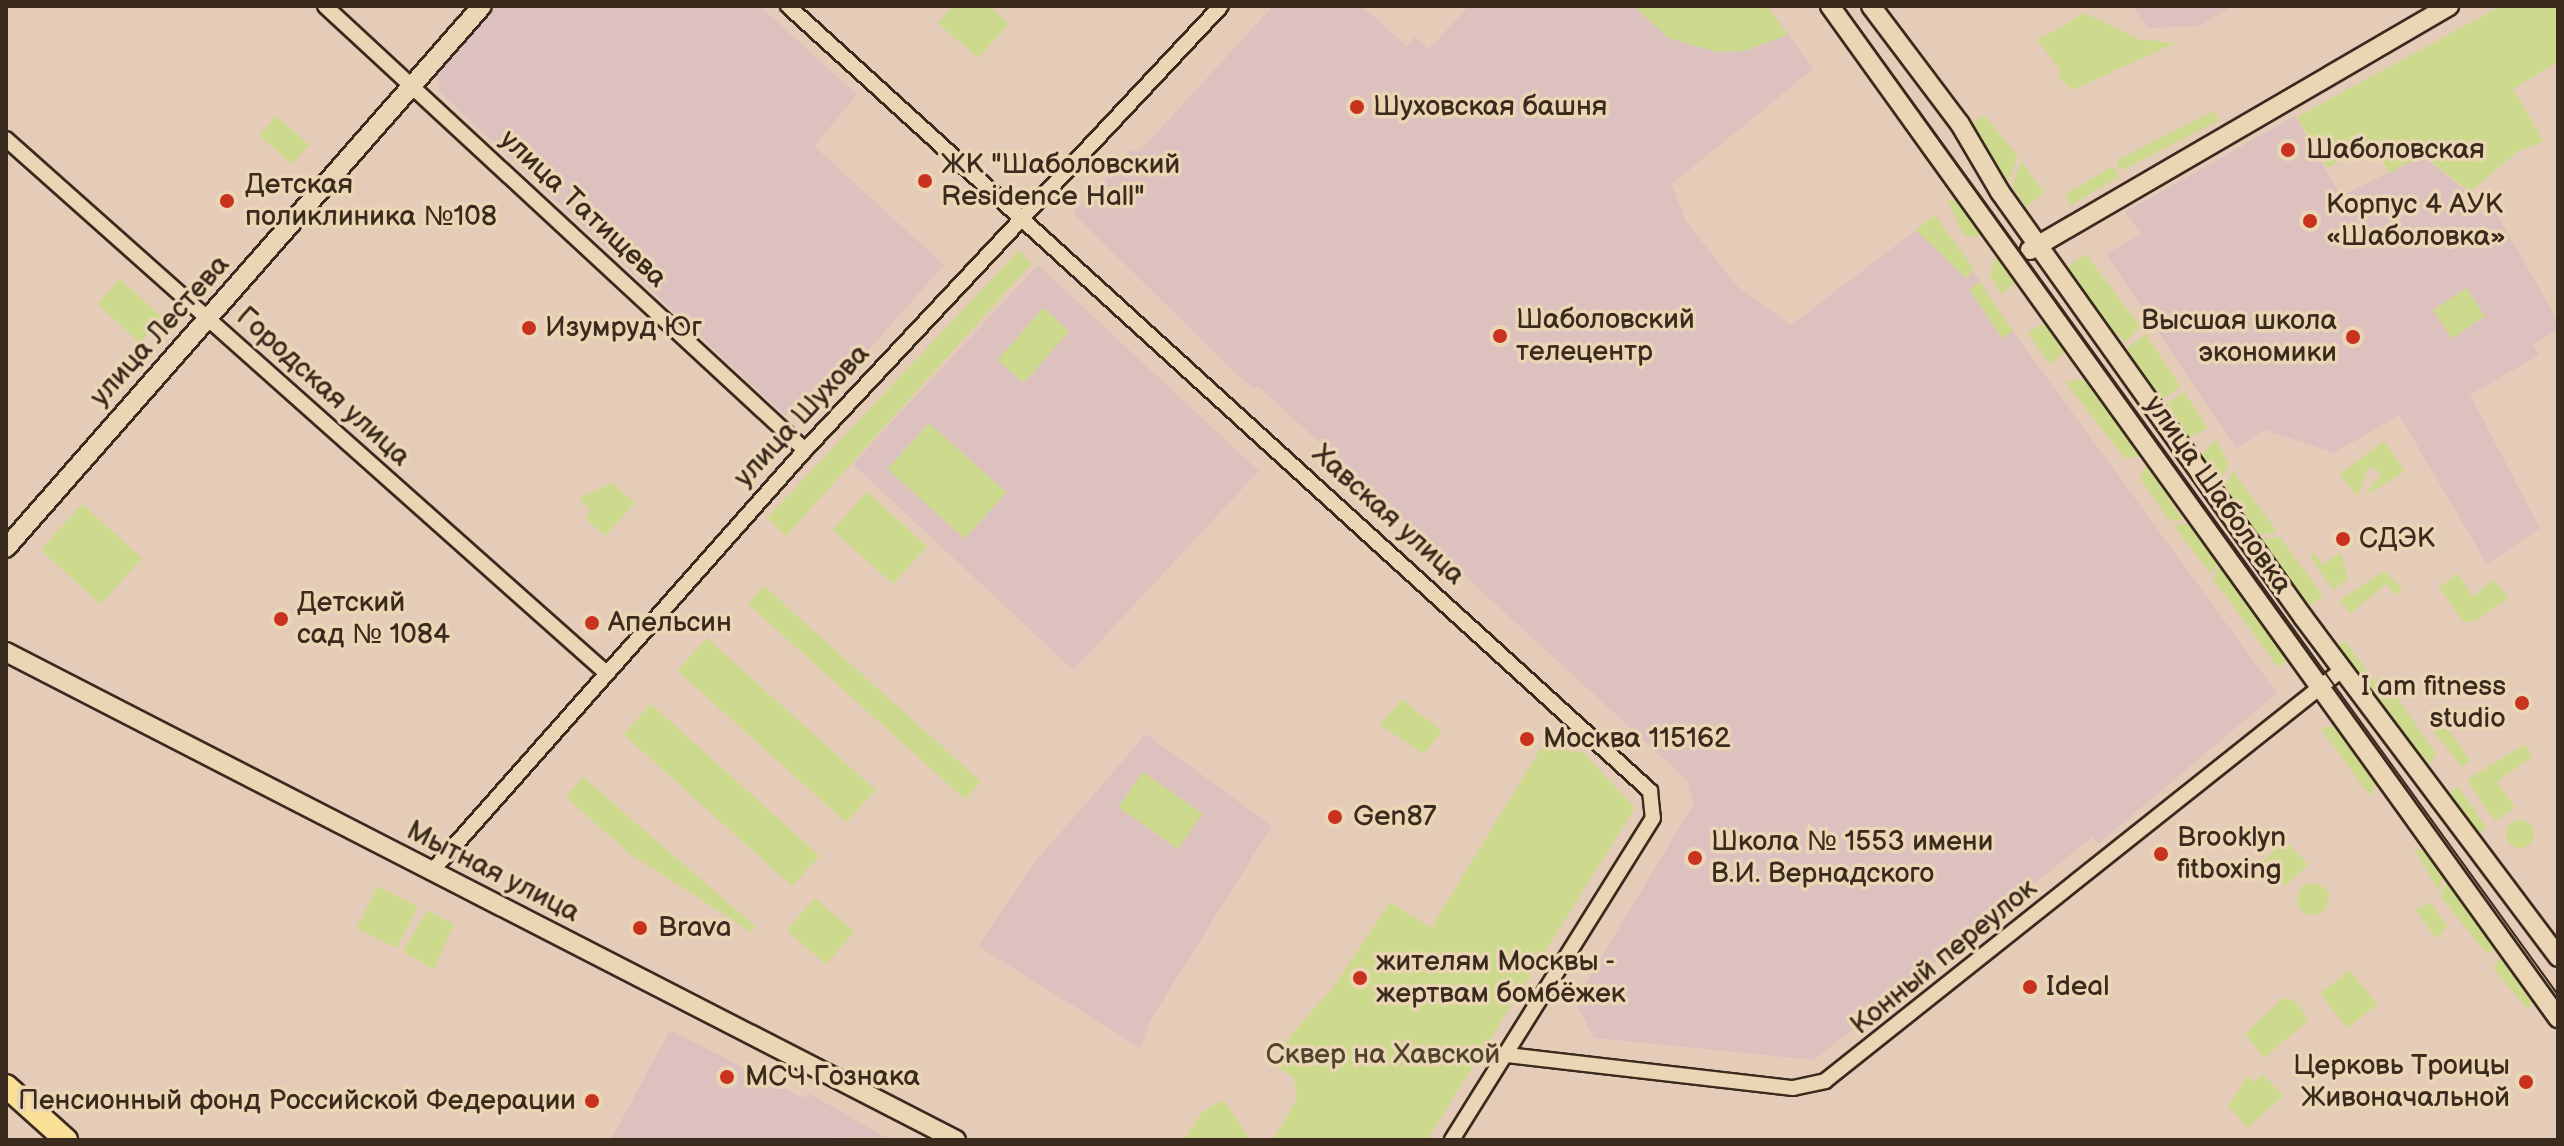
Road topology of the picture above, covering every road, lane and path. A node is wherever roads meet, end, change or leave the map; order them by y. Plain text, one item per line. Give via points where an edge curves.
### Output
1 (325, 6) edge
2 (482, 6) edge
3 (788, 6) edge
4 (1221, 6) edge
5 (1830, 6) edge
6 (1871, 6) edge
7 (2449, 6) edge
8 (412, 85) junction
9 (6, 139) edge
10 (1021, 217) junction
11 (2037, 245) junction
12 (2015, 260) junction
13 (207, 318) junction
14 (805, 450) junction
15 (6, 548) edge
16 (6, 652) edge
17 (2298, 658) junction
18 (2343, 669) junction
19 (605, 672) junction
20 (2321, 687) junction
21 (2298, 705) junction
22 (432, 871) junction
23 (2558, 957) edge
24 (2558, 1018) edge
25 (1507, 1055) junction
26 (6, 1086) edge
27 (66, 1140) edge
28 (956, 1140) edge
29 (1452, 1140) edge

1 - 8 street, улица Татищева
2 - 8 main road, улица Лестева
3 - 10 street, Хавская улица
4 - 10 street, улица Шухова
5 - 12 main road, улица Шаболовка
6 - 11 main road, улица Шаболовка via 1960,124
7 - 11 main road
8 - 13 main road, улица Лестева
8 - 14 street, улица Татищева
9 - 13 street, Городская улица
10 - 14 street, улица Шухова
10 - 25 street, Хавская улица via 1650,791 1653,818
11 - 12 main road
11 - 18 main road, улица Шаболовка
12 - 17 main road, улица Шаболовка
13 - 15 main road, улица Лестева
13 - 19 street, Городская улица
14 - 19 street, улица Шухова
16 - 22 main road, Мытная улица
17 - 20 main road, улица Шаболовка
17 - 21 street via 2306,684
18 - 20 street, Конный переулок
18 - 23 main road, улица Шаболовка
19 - 22 street, улица Шухова
20 - 21 street, Конный переулок
20 - 24 main road, улица Шаболовка
21 - 25 street, Конный переулок via 1825,1081 1793,1088
22 - 28 main road, Мытная улица
25 - 29 street, Хавская улица
26 - 27 main road

